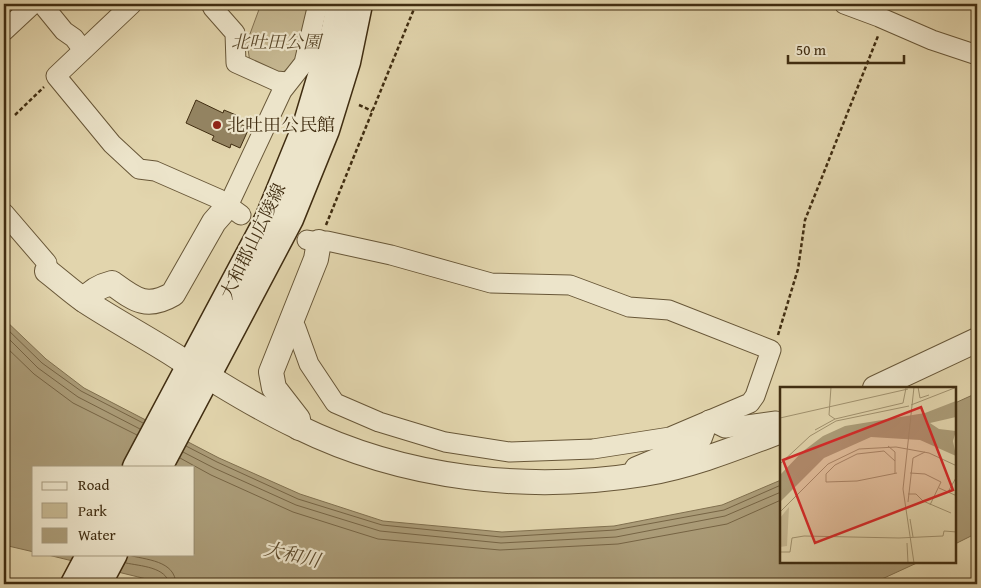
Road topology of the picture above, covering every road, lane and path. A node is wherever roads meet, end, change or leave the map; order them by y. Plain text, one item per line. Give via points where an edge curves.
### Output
1 (33, 4) edge
2 (42, 4) edge
3 (132, 4) edge
4 (211, 4) edge
5 (318, 4) edge
6 (340, 4) edge
7 (360, 4) edge
8 (416, 4) edge
9 (844, 4) edge
10 (885, 19) junction
11 (4, 31) edge
12 (83, 50) junction
13 (977, 55) edge
14 (56, 76) junction
15 (288, 82) junction
16 (359, 105) dead end
17 (372, 111) junction
18 (15, 115) dead end
19 (234, 210) junction
20 (4, 213) edge
21 (4, 233) edge
22 (313, 241) junction
23 (47, 271) junction
24 (84, 300) junction
25 (291, 321) junction
26 (977, 340) edge
27 (770, 350) junction
28 (194, 379) junction
29 (877, 387) edge
30 (709, 420) junction
31 (780, 423) edge
32 (299, 428) junction
33 (780, 431) edge
34 (137, 466) edge
35 (159, 466) edge
36 (631, 476) junction
37 (89, 556) edge
38 (113, 556) edge
39 (74, 584) edge
40 (98, 584) edge

1 - 11 street
2 - 12 street
3 - 12 street
4 - 15 street via 235,33 236,63 276,81
5 - 15 street via 304,62
6 - 28 main road, 大和郡山広陵線 via 306,126 268,219
7 - 28 main road, 大和郡山広陵線 via 347,62 326,130 290,219
8 - 17 path
9 - 10 street
10 - 13 street
10 - 27 path via 805,220 798,269 777,339
12 - 14 street
14 - 18 path
14 - 19 street via 112,144 138,169 155,171 218,199
15 - 19 street
16 - 17 path
17 - 22 path
19 - 24 street via 214,222 173,294 163,300 150,303 134,299 112,283 102,286
20 - 23 street via 47,263
21 - 23 street
22 - 25 street via 316,259
22 - 27 street via 391,254 491,283 570,285 629,307 668,310
23 - 24 street
24 - 28 street
25 - 30 street via 309,364 335,403 379,422 445,442 510,452 593,449 670,436
25 - 32 street via 272,372 274,388 298,419
26 - 29 street
27 - 30 street via 750,404
28 - 32 street
28 - 34 main road, 大和郡山広陵線
28 - 35 main road, 大和郡山広陵線
30 - 31 street via 725,428 776,421
30 - 36 street via 702,439 635,467
32 - 36 street via 354,450 414,468 483,479 572,482
33 - 36 street via 712,457
37 - 39 main road
38 - 40 main road

